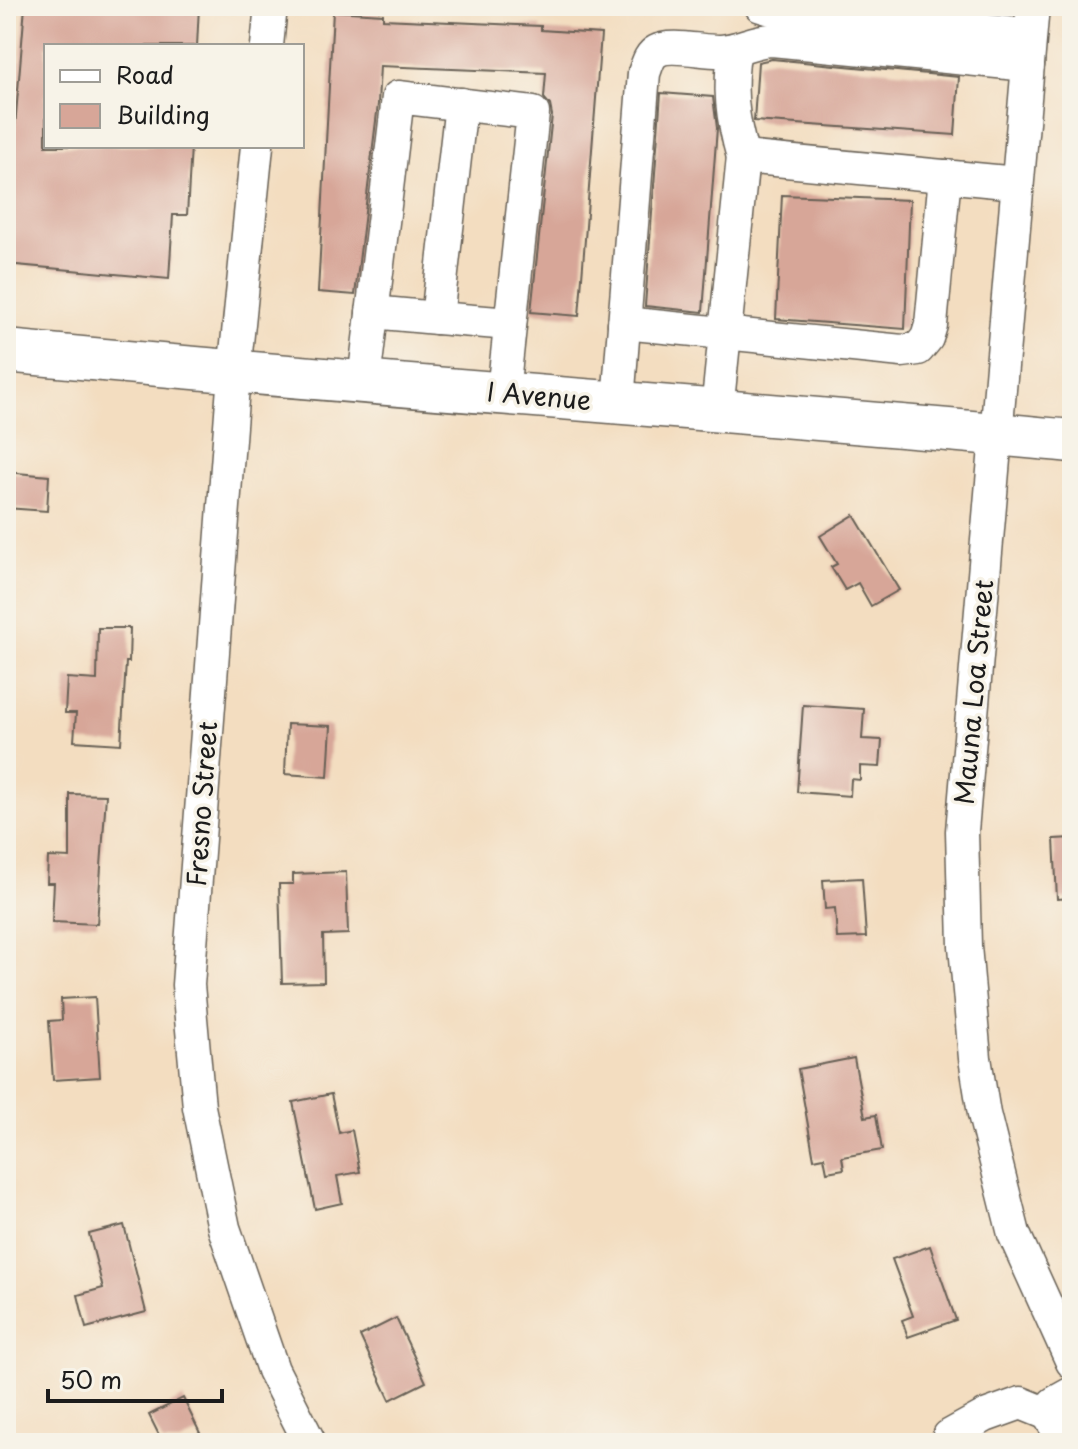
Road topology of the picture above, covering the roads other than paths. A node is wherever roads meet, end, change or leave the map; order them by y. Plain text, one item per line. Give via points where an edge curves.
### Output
1 (271, 6) edge
2 (761, 6) edge
3 (1030, 35) edge
4 (267, 44) edge
5 (735, 49) junction
6 (461, 104) junction
7 (257, 148) edge
8 (743, 157) junction
9 (945, 176) junction
10 (1017, 183) junction
11 (372, 312) junction
12 (437, 318) junction
13 (624, 323) junction
14 (510, 324) junction
15 (725, 333) junction
16 (6, 351) edge
17 (234, 373) junction
18 (364, 381) junction
19 (503, 392) junction
20 (618, 402) junction
21 (717, 411) junction
22 (994, 434) junction
23 (1072, 441) edge
24 (1072, 1362) edge
25 (1072, 1393) edge
26 (1048, 1414) junction
27 (310, 1443) edge
28 (947, 1443) edge
29 (1065, 1443) edge

1 - 4 street
2 - 3 street
3 - 5 street via 757,40
3 - 10 street, Mauna Loa Street
5 - 8 street via 730,94
5 - 13 street via 670,48 657,50 649,59
6 - 11 street via 398,97
6 - 12 street
6 - 14 street via 533,113
7 - 17 street, Fresno Street
8 - 9 street
8 - 15 street
9 - 10 street
9 - 15 street via 931,325 918,349
10 - 22 street, Mauna Loa Street
11 - 12 street
11 - 18 street
12 - 14 street
13 - 15 street
13 - 20 street
14 - 19 street
15 - 21 street
16 - 17 main road, I Avenue
17 - 18 main road, I Avenue
17 - 27 street, Fresno Street via 188,985 199,1107 224,1228 273,1370
18 - 19 main road, I Avenue
19 - 20 main road, I Avenue
20 - 21 main road, I Avenue
21 - 22 main road, I Avenue
22 - 23 main road, I Avenue
22 - 24 street, Mauna Loa Street via 962,831 965,946 984,1114 1014,1234
25 - 26 street via 1054,1403
26 - 28 street via 1021,1403 985,1416 949,1436
26 - 29 street

